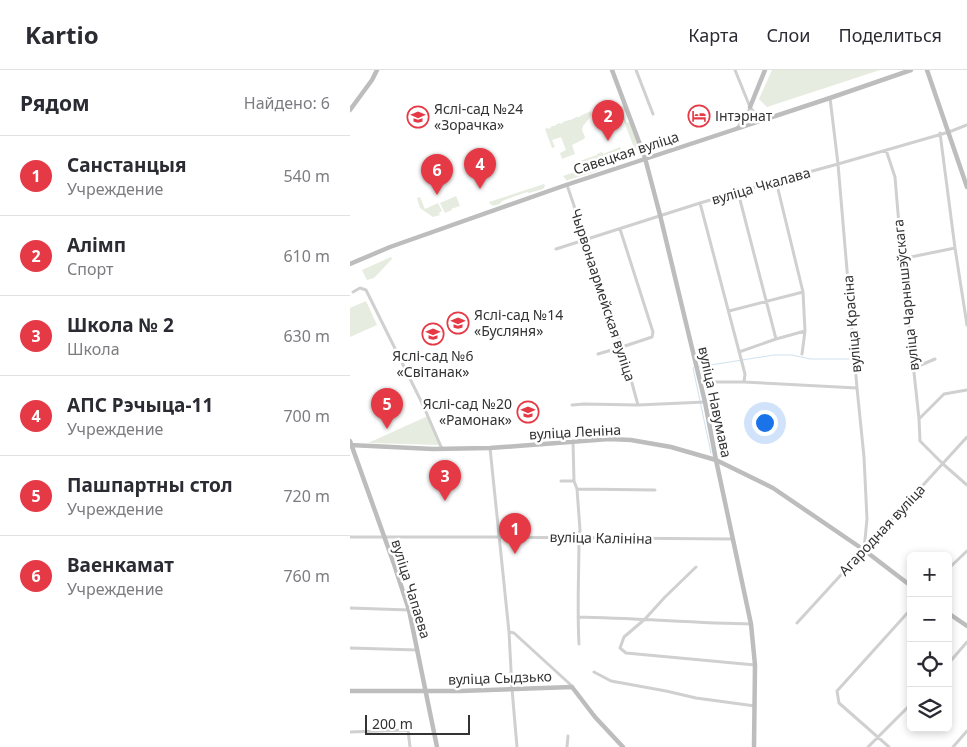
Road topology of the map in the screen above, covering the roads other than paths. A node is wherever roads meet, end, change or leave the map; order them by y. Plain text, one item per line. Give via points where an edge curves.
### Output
1 (377, 70) edge
2 (612, 70) edge
3 (636, 70) edge
4 (735, 70) edge
5 (764, 70) edge
6 (911, 70) edge
7 (927, 70) edge
8 (830, 98) junction
9 (751, 109) junction
10 (350, 110) edge
11 (653, 114) dead end
12 (747, 114) junction
13 (765, 120) junction
14 (753, 124) junction
15 (967, 125) edge
16 (737, 129) junction
17 (949, 132) junction
18 (940, 133) junction
19 (886, 150) junction
20 (645, 158) junction
21 (838, 164) junction
22 (776, 181) junction
23 (567, 185) junction
24 (967, 187) edge
25 (738, 192) junction
26 (700, 203) junction
27 (660, 215) junction
28 (620, 229) junction
29 (586, 240) junction
30 (955, 248) junction
31 (556, 249) dead end
32 (902, 259) junction
33 (350, 264) edge
34 (353, 292) dead end
35 (803, 292) junction
36 (765, 301) junction
37 (729, 311) junction
38 (967, 325) edge
39 (805, 331) junction
40 (776, 339) junction
41 (622, 347) junction
42 (739, 352) junction
43 (598, 354) dead end
44 (802, 354) dead end
45 (935, 359) dead end
46 (914, 368) junction
47 (700, 382) junction
48 (744, 382) junction
49 (857, 388) junction
50 (967, 390) edge
51 (705, 402) junction
52 (572, 405) dead end
53 (638, 405) junction
54 (919, 419) junction
55 (967, 438) edge
56 (573, 442) junction
57 (351, 444) edge
58 (490, 448) junction
59 (442, 449) junction
60 (716, 460) junction
61 (943, 464) junction
62 (561, 481) dead end
63 (574, 481) junction
64 (967, 485) edge
65 (577, 489) junction
66 (655, 490) dead end
67 (350, 537) edge
68 (384, 537) junction
69 (499, 537) junction
70 (579, 538) junction
71 (733, 540) junction
72 (864, 550) junction
73 (967, 550) edge
74 (952, 564) edge
75 (696, 567) dead end
76 (907, 583) edge
77 (350, 608) edge
78 (409, 610) junction
79 (907, 613) edge
80 (952, 616) edge
81 (578, 617) junction
82 (645, 619) junction
83 (797, 623) dead end
84 (751, 624) junction
85 (967, 626) edge
86 (509, 632) junction
87 (967, 642) edge
88 (579, 644) dead end
89 (350, 648) edge
90 (418, 650) junction
91 (952, 659) edge
92 (755, 665) junction
93 (594, 672) dead end
94 (572, 687) junction
95 (512, 689) junction
96 (425, 690) junction
97 (350, 691) edge
98 (755, 706) junction
99 (907, 708) edge
100 (967, 731) edge
101 (350, 732) edge
102 (568, 736) dead end
103 (878, 737) junction
104 (410, 747) edge
105 (437, 747) edge
106 (517, 747) edge
107 (567, 747) edge
108 (623, 747) edge
109 (754, 747) edge
110 (868, 747) edge
111 (889, 747) edge
112 (953, 747) edge

1 - 10 street
2 - 20 street, вуліца Навумава
3 - 11 street
4 - 9 street
5 - 9 street
6 - 8 street, Савецкая вуліца
7 - 17 street
8 - 13 street, Савецкая вуліца
8 - 21 street, вуліца Красіна
9 - 12 street
9 - 13 street
9 - 14 street
12 - 14 street
12 - 16 street
13 - 14 street, Савецкая вуліца
14 - 16 street, Савецкая вуліца
15 - 17 street, вуліца Чкалава
16 - 20 street, Савецкая вуліца
17 - 18 street, вуліца Чкалава
17 - 24 street
18 - 19 street, вуліца Чкалава
18 - 30 street
19 - 21 street, вуліца Чкалава
19 - 32 street, вуліца Чарнышэўскага via 895,177
20 - 23 street, Савецкая вуліца
20 - 27 street, вуліца Навумава
21 - 22 street, вуліца Чкалава
21 - 49 street, вуліца Красіна
22 - 25 street, вуліца Чкалава
22 - 35 street
23 - 29 street, Чырвонаармейская вуліца
23 - 33 street, Савецкая вуліца
25 - 26 street, вуліца Чкалава
25 - 36 street
26 - 27 street, вуліца Чкалава
26 - 37 street
27 - 28 street, вуліца Чкалава
27 - 47 street, вуліца Навумава
28 - 29 street, вуліца Чкалава
28 - 41 street via 653,332 652,336
29 - 31 street, вуліца Чкалава
29 - 41 street, Чырвонаармейская вуліца
30 - 32 street
30 - 38 street
32 - 46 street, вуліца Чарнышэўскага
34 - 59 street via 360,288 366,290 424,405
35 - 36 street
35 - 39 street
36 - 37 street
36 - 40 street
37 - 42 street
39 - 40 street
39 - 44 street
40 - 42 street
41 - 43 street
41 - 53 street, Чырвонаармейская вуліца
42 - 48 street
45 - 46 street
46 - 54 street, вуліца Чарнышэўскага
47 - 48 street
47 - 51 street, вуліца Навумава
48 - 49 street
49 - 72 street, вуліца Красіна via 867,519
50 - 54 street via 944,394
51 - 53 street
51 - 60 street, вуліца Навумава
52 - 53 street
54 - 61 street, вуліца Чарнышэўскага via 920,442
55 - 61 street, Агародная вуліца
56 - 58 street, вуліца Леніна
56 - 60 street, вуліца Леніна via 631,440
56 - 63 street
57 - 59 street, вуліца Леніна
57 - 68 street, вуліца Чапаева
58 - 59 street, вуліца Леніна
58 - 69 street
60 - 71 street, вуліца Навумава
60 - 72 street, вуліца Леніна via 773,488
61 - 64 street
61 - 72 street, Агародная вуліца
62 - 63 street
63 - 65 street
65 - 66 street
65 - 70 street
67 - 68 street, вуліца Калініна
68 - 69 street, вуліца Калініна
68 - 78 street, вуліца Чапаева
69 - 70 street, вуліца Калініна
69 - 86 street
70 - 71 street, вуліца Калініна
70 - 81 street
71 - 84 street, вуліца Навумава
72 - 76 street, вуліца Леніна
72 - 83 street, Агародная вуліца
73 - 74 street
75 - 82 street
77 - 78 street
78 - 90 street, вуліца Чапаева
79 - 103 street via 837,691 839,703
80 - 85 street
81 - 82 street
81 - 88 street
82 - 84 street
82 - 92 street via 624,637 620,648 626,653
84 - 92 street, вуліца Навумава
86 - 94 street via 520,638
86 - 95 street
87 - 91 street
89 - 90 street
90 - 96 street, вуліца Чапаева
92 - 98 street, вуліца Навумава
93 - 98 street via 611,681
94 - 95 street, вуліца Сыдзько
94 - 108 street, вуліца Сыдзько
95 - 96 street, вуліца Сыдзько
95 - 106 street
96 - 97 street, вуліца Сыдзько
96 - 105 street, вуліца Чапаева
98 - 109 street, вуліца Навумава
99 - 103 street
100 - 112 street
101 - 104 street via 408,730
102 - 107 street
103 - 110 street
103 - 111 street

